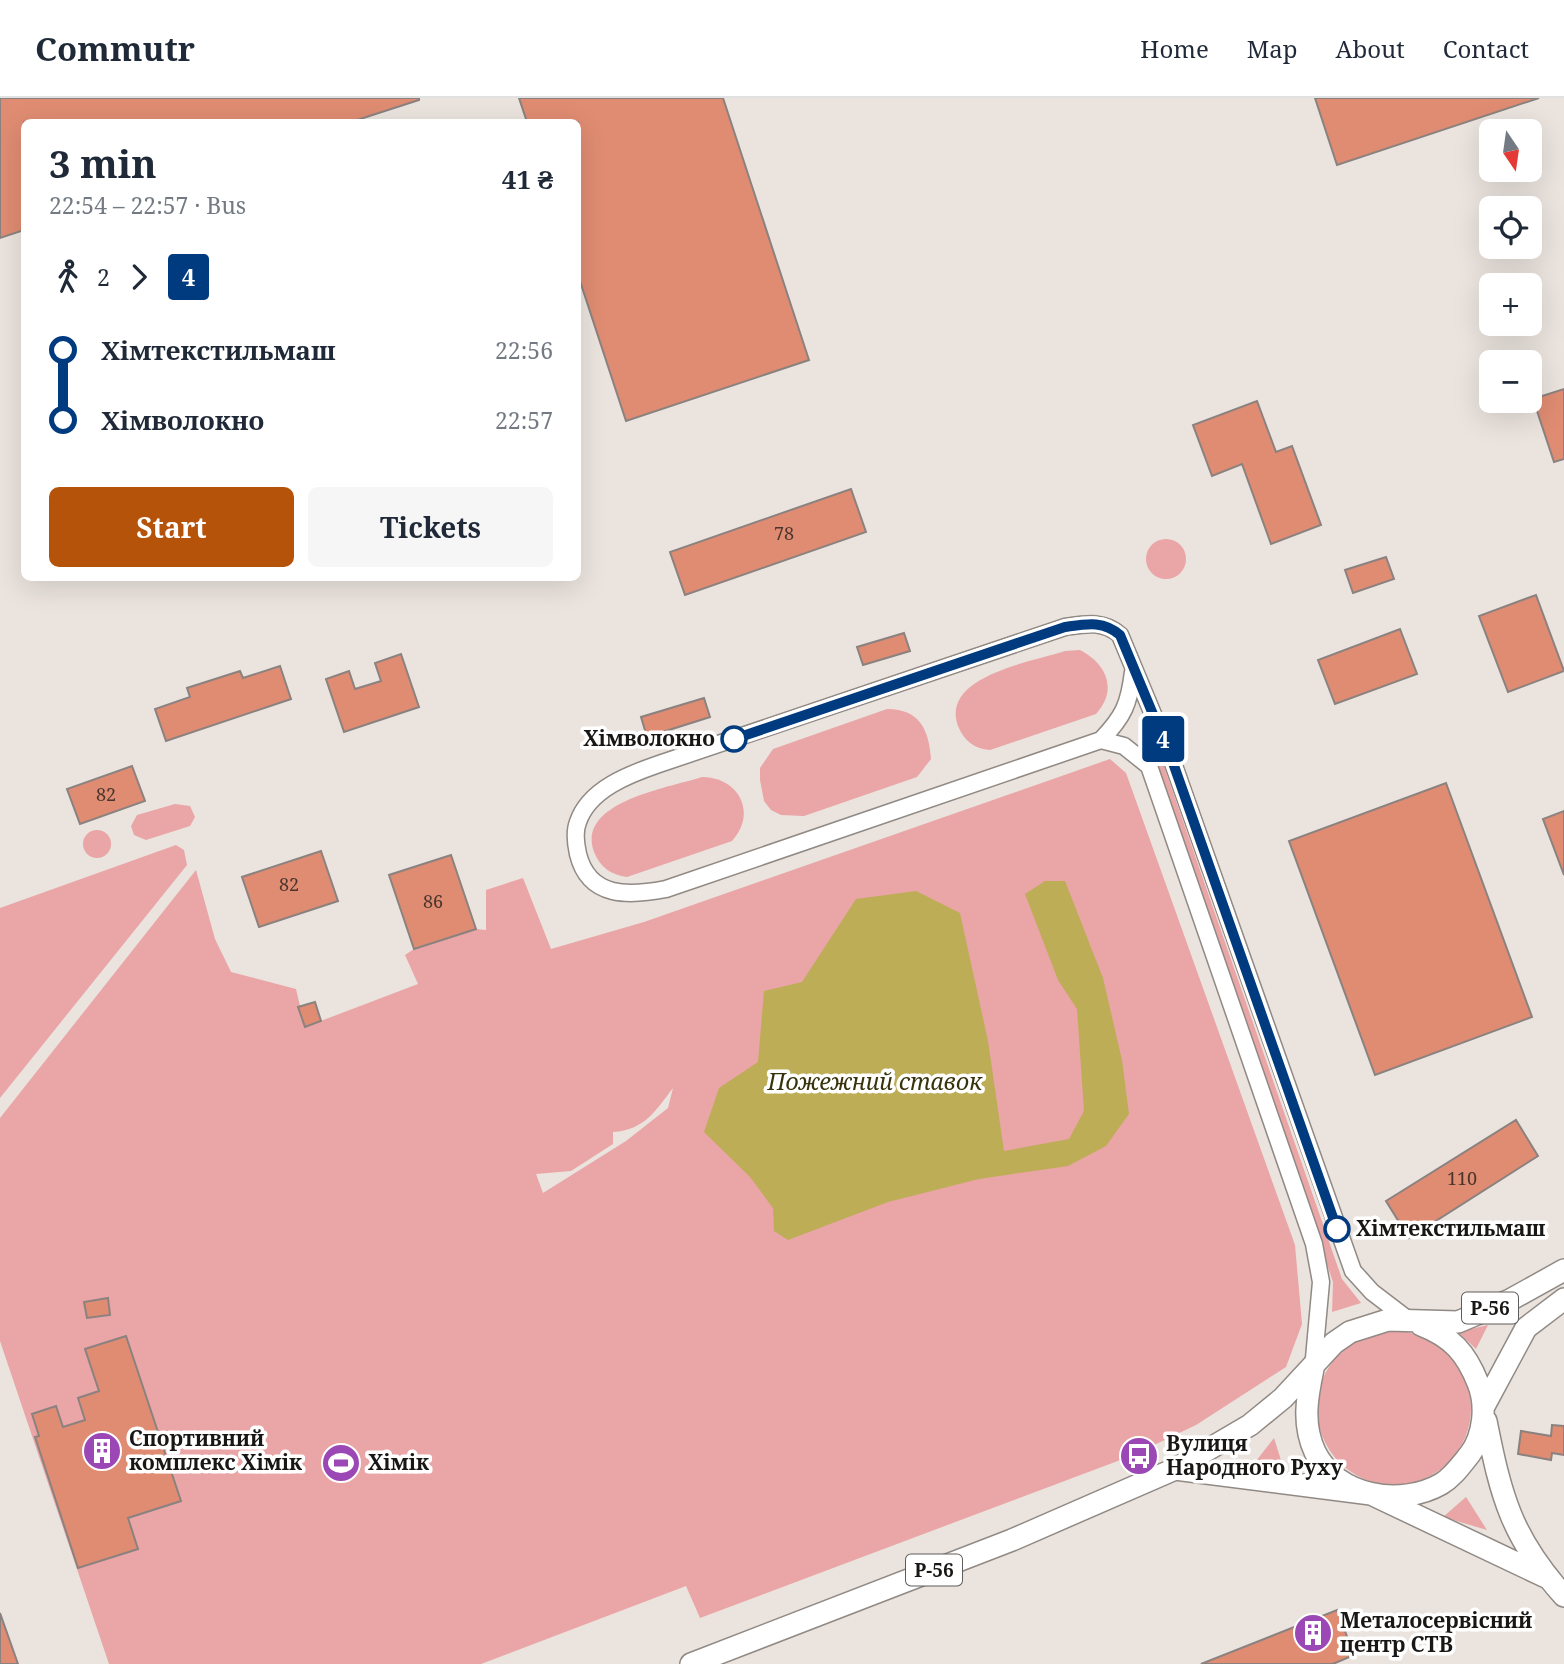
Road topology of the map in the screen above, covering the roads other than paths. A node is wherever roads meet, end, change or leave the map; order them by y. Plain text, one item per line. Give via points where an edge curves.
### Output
1 (1133, 669) junction
2 (1101, 740) junction
3 (1564, 1270) edge
4 (1564, 1299) edge
5 (1410, 1321) junction
6 (1313, 1369) junction
7 (1483, 1408) junction
8 (1175, 1469) junction
9 (1371, 1494) junction
10 (1548, 1578) junction
11 (1564, 1596) edge
12 (691, 1664) edge

1 - 2 street via 1129,702
1 - 2 street via 1120,635 1110,626 1065,627 628,775 589,804 578,822 580,864 603,889 635,895 657,891
1 - 5 street via 1172,760 1353,1271
2 - 6 street via 1124,746 1149,766 1314,1244 1321,1282
3 - 5 main road, Р-56 via 1458,1322
4 - 7 main road, Р-56 via 1526,1328
5 - 6 main road, Р-56 via 1369,1324 1350,1332 1334,1343
5 - 7 main road via 1457,1345 1474,1371
6 - 8 main road, Р-56 via 1250,1425
6 - 9 main road via 1305,1403 1316,1454 1338,1478
7 - 9 main road, Р-56 via 1474,1449 1442,1484 1402,1497
7 - 10 main road via 1500,1492 1517,1535
8 - 9 main road, Р-56
8 - 12 main road, Р-56 via 1013,1540
9 - 10 main road
10 - 11 main road

